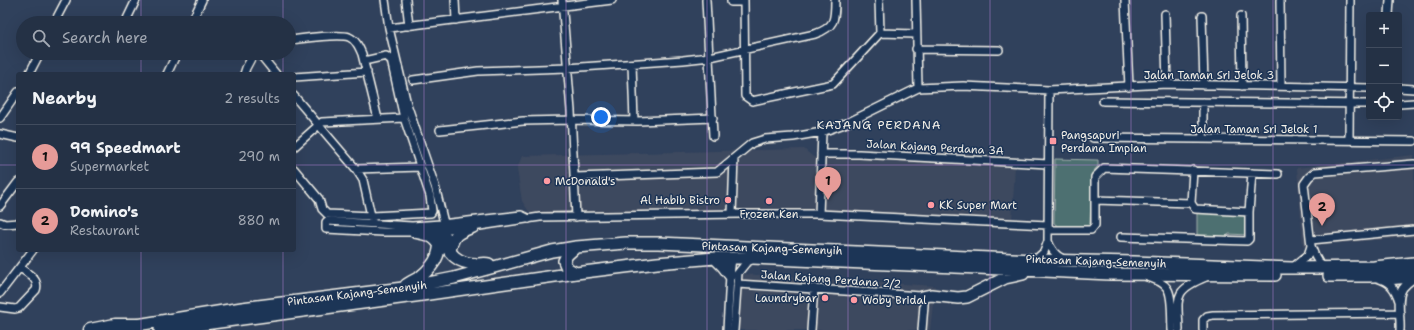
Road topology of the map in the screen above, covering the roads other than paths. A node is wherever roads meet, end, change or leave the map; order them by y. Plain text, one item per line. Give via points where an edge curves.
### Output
1 (66, 0) edge
2 (136, 0) edge
3 (202, 0) edge
4 (385, 0) edge
5 (406, 0) edge
6 (455, 0) edge
7 (612, 0) edge
8 (706, 0) edge
9 (835, 0) edge
10 (879, 0) edge
11 (916, 0) edge
12 (1125, 0) edge
13 (1280, 0) edge
14 (1350, 0) edge
15 (1390, 0) edge
16 (731, 1) edge
17 (744, 1) edge
18 (562, 3) edge
19 (1389, 12) edge
20 (1165, 14) dead end
21 (58, 16) edge
22 (128, 16) edge
23 (194, 16) edge
24 (1202, 16) dead end
25 (1241, 16) dead end
26 (456, 20) junction
27 (408, 26) junction
28 (389, 28) junction
29 (880, 34) junction
30 (916, 34) junction
31 (296, 39) edge
32 (916, 49) junction
33 (744, 50) junction
34 (999, 50) dead end
35 (710, 57) junction
36 (36, 60) edge
37 (174, 60) edge
38 (250, 60) edge
39 (265, 60) edge
40 (364, 61) junction
41 (632, 64) junction
42 (567, 68) junction
43 (30, 72) edge
44 (168, 72) edge
45 (245, 72) edge
46 (274, 72) edge
47 (366, 72) junction
48 (296, 77) edge
49 (413, 80) dead end
50 (1168, 84) junction
51 (1204, 85) junction
52 (1242, 86) junction
53 (1281, 86) junction
54 (1128, 87) junction
55 (918, 88) junction
56 (1349, 88) junction
57 (1366, 88) edge
58 (1402, 88) edge
59 (1414, 89) edge
60 (1049, 90) junction
61 (16, 95) edge
62 (296, 98) edge
63 (1102, 101) dead end
64 (1203, 102) junction
65 (1349, 104) junction
66 (1366, 104) edge
67 (1402, 104) edge
68 (1414, 104) edge
69 (0, 118) edge
70 (404, 118) junction
71 (713, 118) junction
72 (378, 119) junction
73 (572, 120) junction
74 (634, 121) junction
75 (318, 125) junction
76 (440, 130) dead end
77 (822, 132) junction
78 (0, 134) edge
79 (714, 136) dead end
80 (16, 138) edge
81 (1093, 138) dead end
82 (1203, 139) junction
83 (1349, 140) junction
84 (1414, 141) edge
85 (296, 145) edge
86 (821, 154) junction
87 (734, 158) junction
88 (1048, 164) junction
89 (1414, 164) edge
90 (421, 167) junction
91 (356, 169) junction
92 (1193, 170) junction
93 (296, 171) edge
94 (1252, 173) junction
95 (1278, 174) dead end
96 (575, 177) junction
97 (16, 185) edge
98 (1095, 200) junction
99 (1191, 202) junction
100 (0, 206) edge
101 (1249, 212) junction
102 (732, 214) junction
103 (819, 214) junction
104 (372, 216) junction
105 (576, 217) junction
106 (529, 219) junction
107 (0, 222) edge
108 (16, 223) edge
109 (372, 224) junction
110 (443, 227) junction
111 (473, 227) junction
112 (1048, 227) junction
113 (1414, 230) edge
114 (361, 231) junction
115 (383, 232) junction
116 (415, 232) junction
117 (1121, 237) dead end
118 (1048, 241) junction
119 (1312, 243) junction
120 (576, 247) junction
121 (445, 250) junction
122 (32, 252) edge
123 (715, 258) junction
124 (732, 258) junction
125 (753, 258) junction
126 (1066, 261) junction
127 (1414, 263) edge
128 (1034, 265) junction
129 (494, 266) junction
130 (20, 268) junction
131 (1292, 268) junction
132 (1326, 268) junction
133 (576, 273) junction
134 (1414, 273) edge
135 (1211, 274) junction
136 (730, 275) junction
137 (1141, 275) junction
138 (1373, 276) junction
139 (1414, 279) edge
140 (1386, 281) junction
141 (737, 284) junction
142 (403, 288) junction
143 (814, 288) junction
144 (0, 294) edge
145 (922, 297) junction
146 (1400, 301) junction
147 (0, 307) edge
148 (1400, 313) junction
149 (137, 326) junction
150 (90, 330) edge
151 (115, 330) edge
152 (160, 330) edge
153 (727, 330) edge
154 (734, 330) edge
155 (811, 330) edge
156 (922, 330) edge
157 (1172, 330) edge
158 (1179, 330) edge
159 (1204, 330) edge
160 (1400, 330) edge

1 - 21 street
2 - 22 street
3 - 23 street
4 - 28 street
5 - 27 street
6 - 26 street
7 - 18 street
8 - 35 street
9 - 33 street via 835,17 826,30
10 - 29 street
11 - 30 street
12 - 54 street
13 - 53 street
14 - 56 street
15 - 19 street
16 - 17 street
17 - 33 street
18 - 26 street
18 - 42 street
20 - 50 street
24 - 51 street
25 - 52 street
26 - 27 street
27 - 28 street
28 - 110 street via 407,104 435,186
29 - 30 street
29 - 33 street via 833,84 752,102 745,96
30 - 32 street
31 - 40 street via 347,36 358,45
32 - 34 street
32 - 55 street
33 - 35 street
35 - 41 street
35 - 71 street
36 - 43 street
37 - 44 street
38 - 45 street
39 - 46 street
40 - 47 street
40 - 70 street via 386,56 391,60
41 - 42 street
41 - 74 street
42 - 49 street via 478,72
42 - 73 street
47 - 48 street
47 - 72 street
50 - 51 street, Jalan Taman Sri Jelok 3
50 - 54 street, Jalan Taman Sri Jelok 3
51 - 52 street, Jalan Taman Sri Jelok 3
52 - 53 street, Jalan Taman Sri Jelok 3
53 - 56 street, Jalan Taman Sri Jelok 3
54 - 60 street, Jalan Taman Sri Jelok 3
55 - 60 street, Jalan Taman Sri Jelok 3 via 963,86
55 - 77 street
56 - 57 street, Jalan Taman Sri Jelok 3
56 - 65 street
58 - 59 street
60 - 88 street
61 - 69 street
62 - 75 street
63 - 64 street
64 - 65 street
64 - 82 street
65 - 66 street
65 - 83 street
67 - 68 street
70 - 72 street
70 - 90 street
71 - 74 street
71 - 79 street
72 - 75 street via 322,122
73 - 74 street
73 - 76 street via 523,121
73 - 96 street
75 - 85 street
75 - 91 street
77 - 86 street
77 - 87 street via 765,139 752,143
78 - 80 street
81 - 82 street, Jalan Taman Sri Jelok 1
82 - 83 street, Jalan Taman Sri Jelok 1
83 - 84 street, Jalan Taman Sri Jelok 1
86 - 88 street, Jalan Kajang Perdana 3A
86 - 103 street
87 - 96 street via 717,172
87 - 102 street
88 - 112 street
89 - 119 street via 1315,172 1304,184
90 - 91 street
90 - 104 street via 430,196 430,214
91 - 104 street via 363,180
92 - 94 street
92 - 98 street via 1104,168 1096,177
92 - 99 street
93 - 104 street via 319,199 322,209 327,214
94 - 95 street
94 - 101 street
96 - 105 street
97 - 100 street
98 - 99 street
98 - 112 street via 1095,225 1091,230
99 - 101 street via 1195,209
101 - 117 street via 1247,241
102 - 103 street
102 - 105 street
103 - 112 street
104 - 109 street
105 - 106 street
106 - 110 street via 520,215
106 - 111 street
107 - 108 street
109 - 110 street
109 - 114 street via 368,229
109 - 114 street via 326,222 326,229
109 - 115 street
110 - 111 street
110 - 116 street
110 - 121 highway
111 - 121 highway via 461,231
112 - 118 street
113 - 119 street
114 - 115 street
115 - 116 street
116 - 121 highway via 433,237
118 - 126 street via 1054,253
118 - 128 street via 1044,252
119 - 131 street via 1308,255
119 - 132 street via 1315,256
120 - 128 highway, Pintasan Kajang-Semenyih via 660,243
120 - 129 highway, Pintasan Kajang-Semenyih
120 - 133 highway via 564,261 564,265
121 - 129 highway via 464,263 487,263
121 - 142 highway via 429,269
122 - 130 street
123 - 124 highway, Pintasan Kajang-Semenyih
123 - 133 highway, Pintasan Kajang-Semenyih
123 - 136 highway
124 - 125 highway, Pintasan Kajang-Semenyih
124 - 136 street
125 - 128 highway, Pintasan Kajang-Semenyih
125 - 141 street via 738,273
126 - 128 highway, Pintasan Kajang-Semenyih
126 - 131 highway, Pintasan Kajang-Semenyih
127 - 132 highway, Pintasan Kajang-Semenyih
128 - 137 highway, Pintasan Kajang-Semenyih
128 - 145 highway via 967,297
129 - 142 highway, Pintasan Kajang-Semenyih via 454,278
130 - 144 street
130 - 147 street via 37,282 36,290 19,308
131 - 132 highway, Pintasan Kajang-Semenyih
133 - 152 highway, Pintasan Kajang-Semenyih
134 - 138 highway, Pintasan Kajang-Semenyih
135 - 137 highway, Pintasan Kajang-Semenyih
135 - 138 highway, Pintasan Kajang-Semenyih
135 - 158 street via 1188,285 1180,294
136 - 153 street
137 - 157 street via 1161,282 1167,287
138 - 140 street
139 - 140 street
139 - 146 street via 1403,287
140 - 146 street via 1396,290
141 - 143 street, Jalan Kajang Perdana 2/2
141 - 154 street
142 - 149 highway, Pintasan Kajang-Semenyih via 242,308
143 - 145 street, Jalan Kajang Perdana 2/2
143 - 155 street
145 - 156 street
146 - 148 street
148 - 159 street via 1213,315 1203,320
148 - 160 street
149 - 150 highway via 115,325
149 - 151 highway

